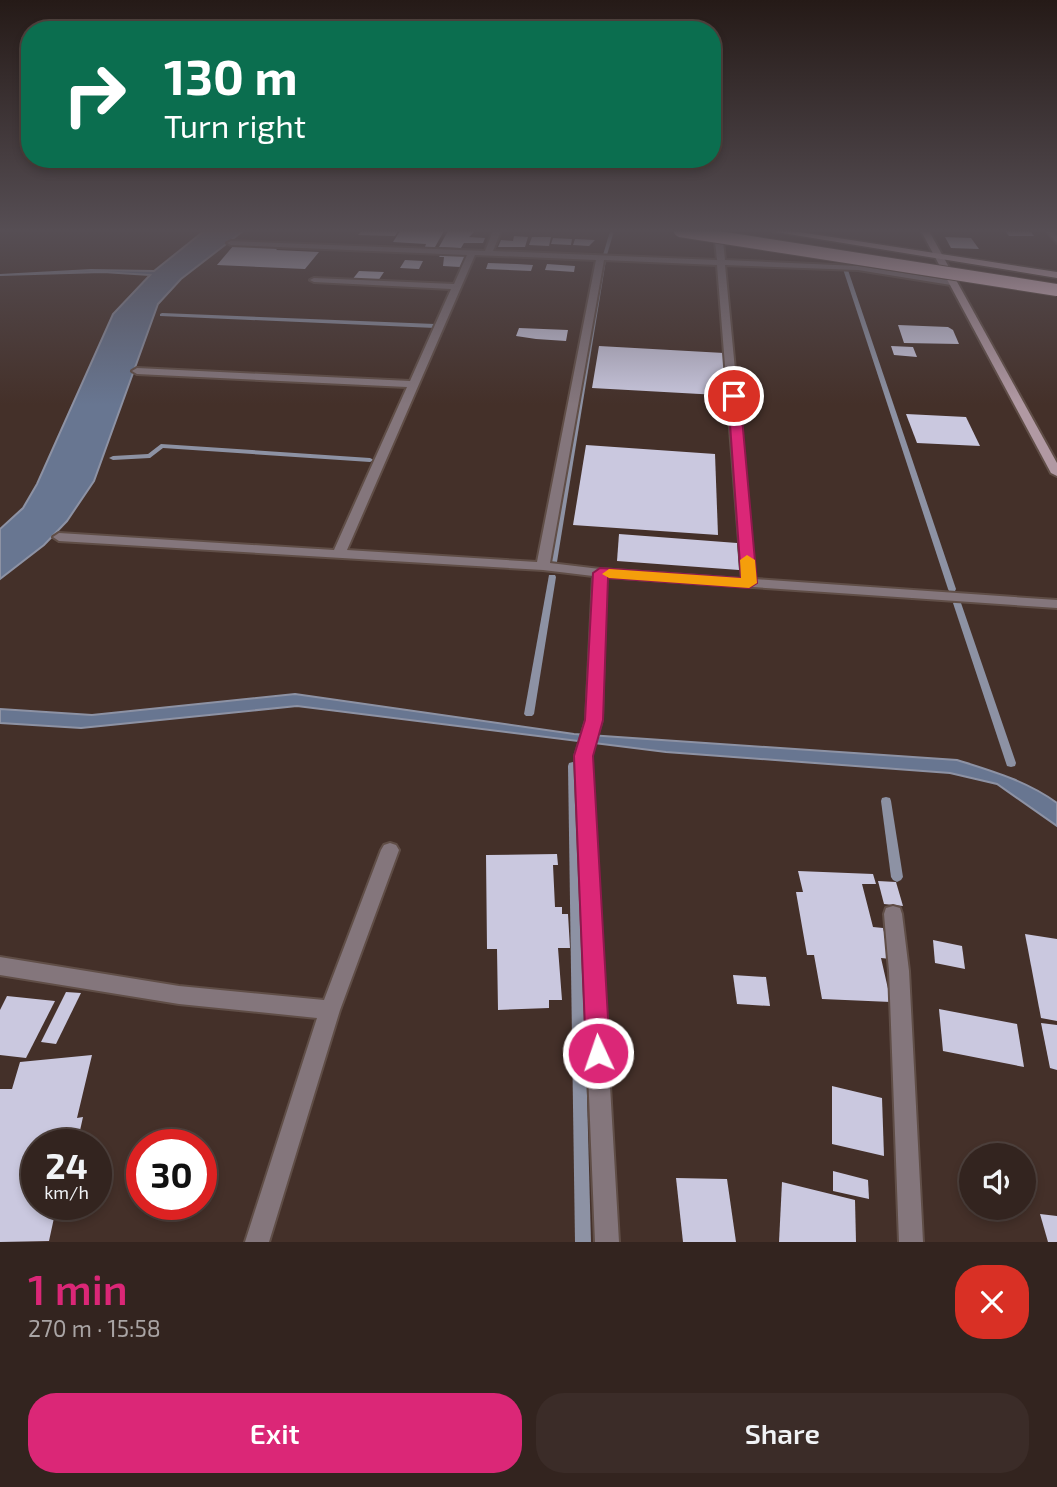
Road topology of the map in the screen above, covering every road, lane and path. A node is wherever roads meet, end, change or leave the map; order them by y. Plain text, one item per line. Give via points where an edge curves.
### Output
1 (456, 289) edge
2 (594, 289) edge
3 (725, 289) edge
4 (954, 289) edge
5 (137, 371) dead end
6 (414, 384) junction
7 (1057, 473) edge
8 (59, 537) dead end
9 (339, 553) junction
10 (543, 566) junction
11 (600, 573) junction
12 (749, 583) junction
13 (1057, 604) edge
14 (390, 850) dead end
15 (892, 914) dead end
16 (0, 966) edge
17 (330, 1010) junction
18 (257, 1242) edge
19 (607, 1242) edge
20 (911, 1242) edge

1 - 6 street
2 - 10 street
3 - 12 street
4 - 7 main road
5 - 6 street
6 - 9 street
8 - 9 street
9 - 10 street
10 - 11 street
11 - 12 street
11 - 19 street via 588,739
12 - 13 street
14 - 17 street
15 - 20 street via 899,971
16 - 17 street via 179,995
17 - 18 street

